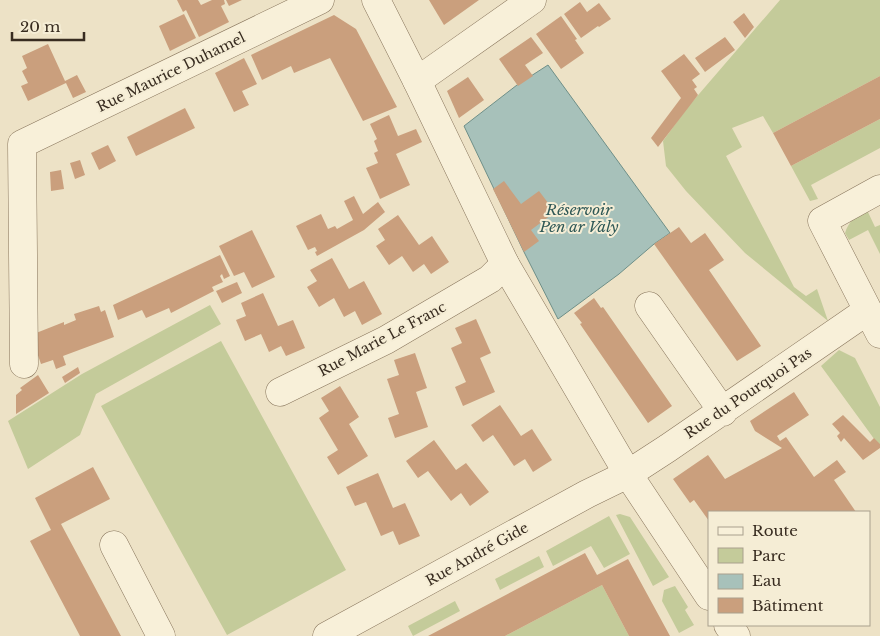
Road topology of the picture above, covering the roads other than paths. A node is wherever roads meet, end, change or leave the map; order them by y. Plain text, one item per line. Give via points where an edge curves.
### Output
1 (320, 0) edge
2 (376, 0) edge
3 (532, 0) edge
4 (417, 81) junction
5 (880, 189) edge
6 (505, 264) junction
7 (649, 306) dead end
8 (874, 322) edge
9 (24, 364) dead end
10 (280, 392) dead end
11 (723, 412) junction
12 (628, 474) junction
13 (114, 545) dead end
14 (708, 594) edge
15 (161, 636) edge
16 (327, 636) edge

1 - 9 street, Rue Maurice Duhamel via 22,144
2 - 4 street
3 - 4 street
4 - 6 street
5 - 8 street, Rue du Pourquoi Pas via 822,221
6 - 10 street, Rue Marie Le Franc via 490,278 386,340
6 - 12 street
7 - 11 street
8 - 11 street, Rue du Pourquoi Pas
11 - 12 street, Rue du Pourquoi Pas
12 - 14 street
12 - 16 street, Rue André Gide
13 - 15 street

